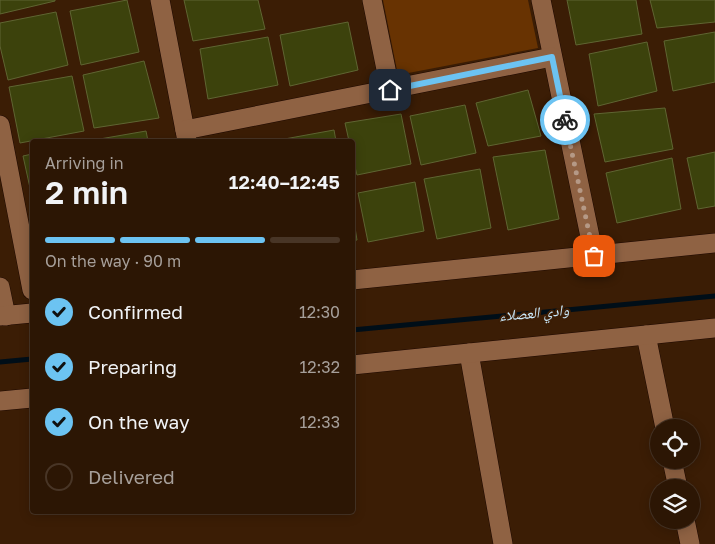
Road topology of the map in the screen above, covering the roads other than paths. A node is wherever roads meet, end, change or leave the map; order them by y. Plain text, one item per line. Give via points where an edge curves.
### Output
1 (160, 0) edge
2 (372, 0) edge
3 (541, 0) edge
4 (552, 57) junction
5 (390, 90) junction
6 (0, 126) edge
7 (186, 136) edge
8 (715, 243) edge
9 (594, 256) junction
10 (30, 280) edge
11 (355, 280) edge
12 (0, 287) edge
13 (30, 313) edge
14 (3, 316) edge
15 (715, 328) edge
16 (646, 335) junction
17 (469, 353) junction
18 (355, 365) edge
19 (30, 398) edge
20 (0, 401) edge
21 (663, 419) edge
22 (687, 529) edge
23 (503, 544) edge
24 (690, 544) edge

1 - 7 street
2 - 5 street
3 - 4 street
4 - 5 street
4 - 9 street
5 - 7 street
6 - 10 street
8 - 9 street
9 - 11 street
12 - 14 street
13 - 14 street
15 - 16 street
16 - 17 street
16 - 21 street
17 - 18 street
17 - 23 street
19 - 20 street
22 - 24 street

